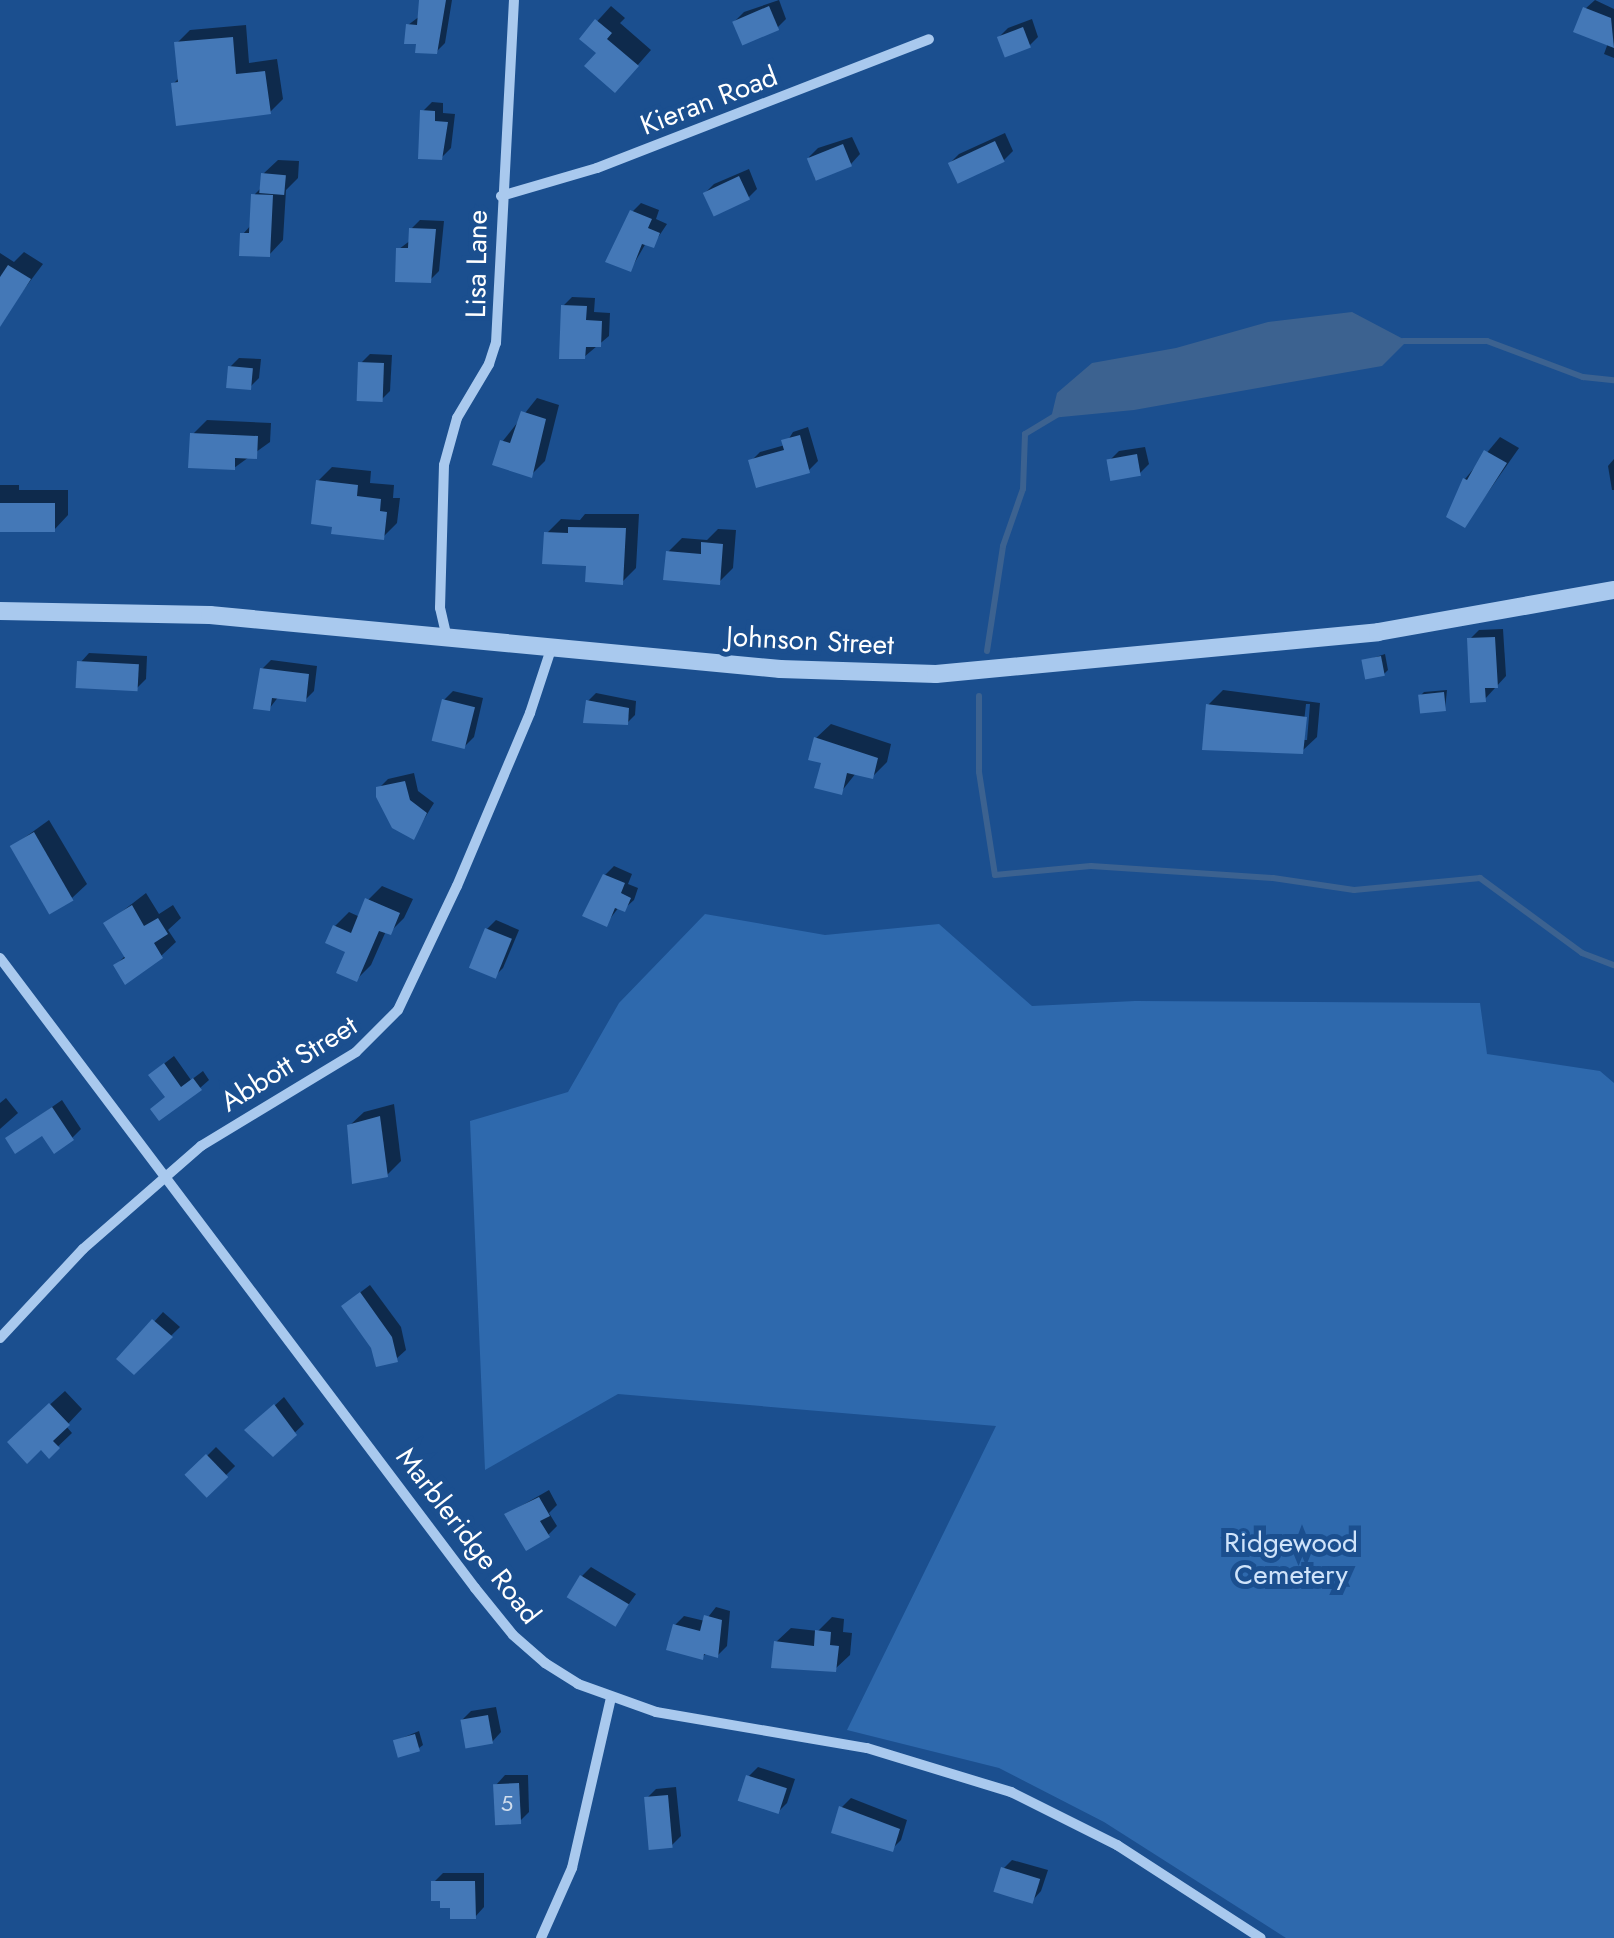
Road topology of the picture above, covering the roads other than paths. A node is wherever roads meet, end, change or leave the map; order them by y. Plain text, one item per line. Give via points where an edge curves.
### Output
1 (514, 0) edge
2 (929, 40) dead end
3 (501, 196) junction
4 (1614, 590) edge
5 (0, 611) edge
6 (447, 638) junction
7 (551, 648) junction
8 (0, 958) edge
9 (164, 1178) junction
10 (0, 1338) edge
11 (612, 1698) junction
12 (540, 1938) edge
13 (1261, 1938) edge

1 - 3 street, Lisa Lane
2 - 3 street, Kieran Road via 597,168
3 - 6 street, Lisa Lane via 496,343 457,418 444,466 440,608
4 - 7 street, Johnson Street via 1358,634 936,674 780,669
5 - 6 street, Johnson Street via 210,616
6 - 7 street, Johnson Street
7 - 9 street, Abbott Street via 457,886 398,1010 356,1052 200,1146
8 - 9 street, Marbleridge Road
9 - 10 street, Abbott Street via 83,1249
9 - 11 street, Marbleridge Road via 514,1635 545,1663
11 - 12 street via 572,1868
11 - 13 street, Marbleridge Road via 656,1712 867,1748 1011,1792 1117,1845

